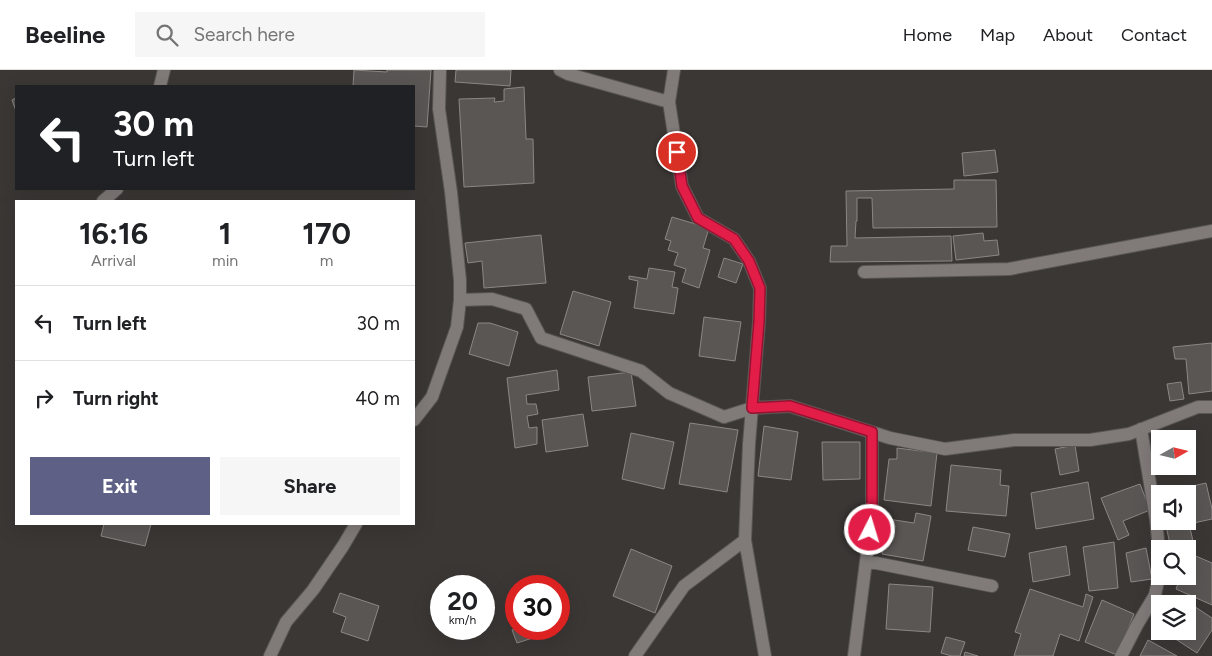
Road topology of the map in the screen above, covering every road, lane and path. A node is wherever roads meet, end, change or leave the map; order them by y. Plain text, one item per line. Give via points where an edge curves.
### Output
1 (164, 70) edge
2 (440, 70) edge
3 (560, 70) edge
4 (674, 70) edge
5 (160, 85) edge
6 (669, 102) junction
7 (116, 190) edge
8 (104, 200) edge
9 (1212, 231) edge
10 (864, 272) dead end
11 (460, 300) junction
12 (1212, 407) edge
13 (752, 408) junction
14 (415, 419) edge
15 (1141, 429) junction
16 (872, 432) junction
17 (355, 525) edge
18 (745, 540) junction
19 (1158, 540) edge
20 (866, 561) junction
21 (1157, 585) edge
22 (992, 586) dead end
23 (270, 656) edge
24 (634, 656) edge
25 (765, 656) edge
26 (854, 656) edge
27 (1121, 656) edge

1 - 5 street
2 - 11 street via 439,109 451,192
3 - 6 street
4 - 6 street
6 - 13 street via 682,186 698,218 734,239 749,261 760,288
7 - 8 street
9 - 10 street via 1009,269
11 - 13 street via 492,299 526,309 541,338 641,372 669,394 724,417
11 - 14 street via 457,327 432,397
12 - 15 street via 1198,407
13 - 16 street via 790,406
13 - 18 street
15 - 16 street via 1090,440 1014,440 945,449
15 - 19 street
16 - 20 street via 872,514
17 - 23 street via 313,590 286,622
18 - 24 street via 684,586
18 - 25 street
20 - 22 street
20 - 26 street
21 - 27 street via 1155,595

